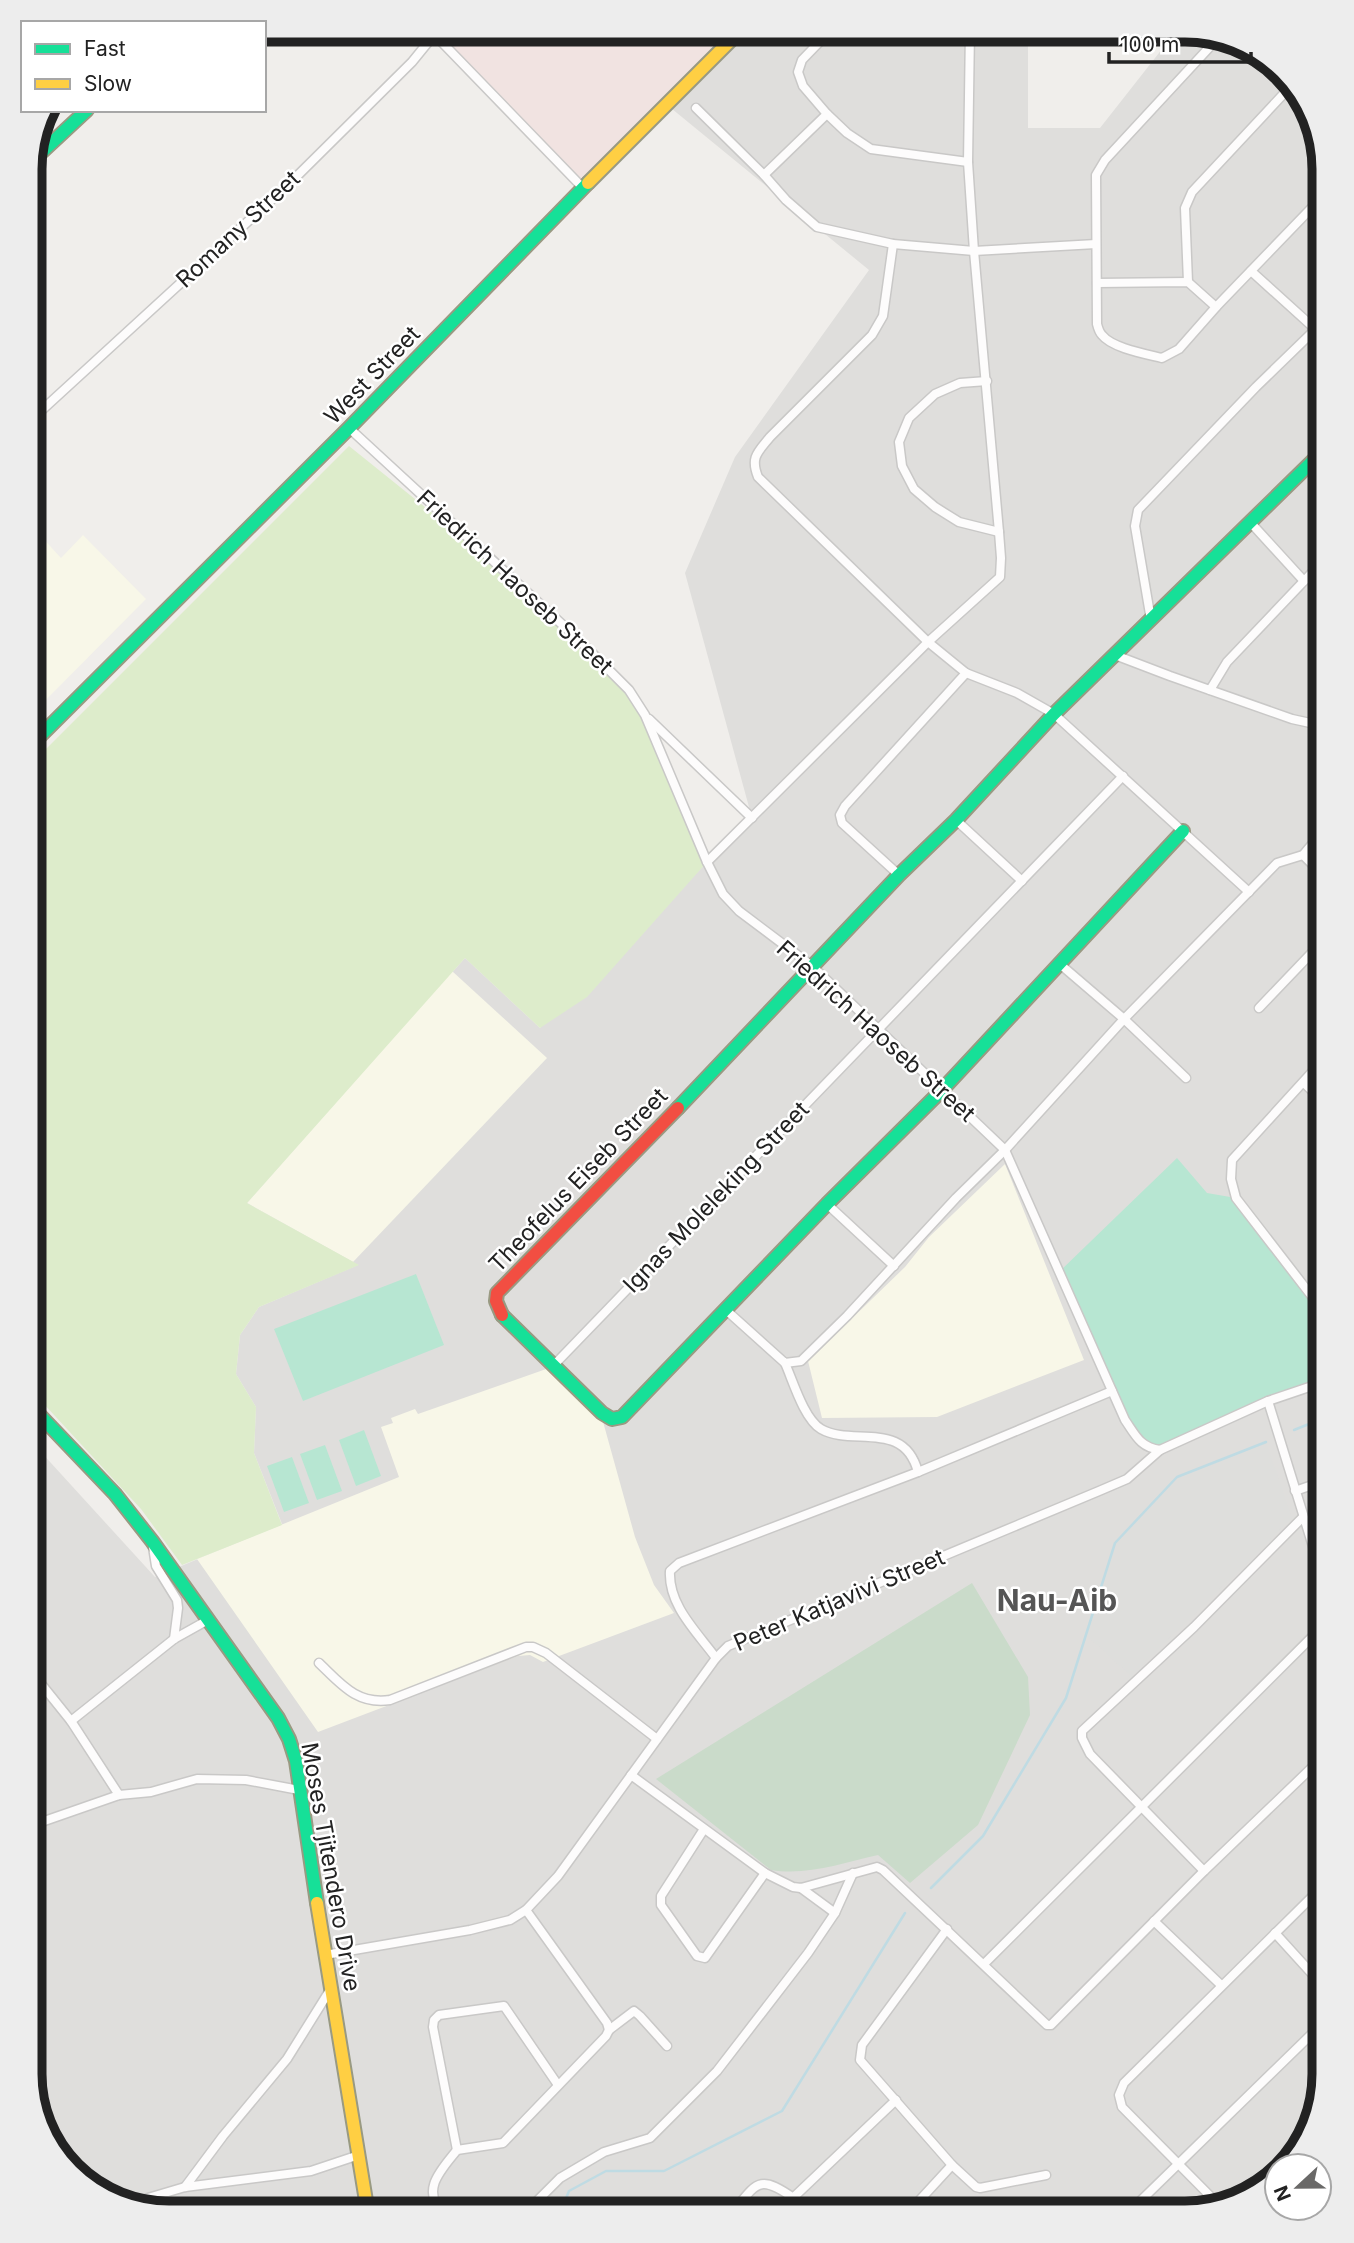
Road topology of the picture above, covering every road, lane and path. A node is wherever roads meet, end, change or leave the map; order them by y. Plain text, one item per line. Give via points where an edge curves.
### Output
1 (426, 42) edge
2 (444, 42) edge
3 (729, 42) edge
4 (819, 42) edge
5 (970, 42) edge
6 (1212, 45) edge
7 (1286, 92) edge
8 (696, 108) dead end
9 (85, 112) edge
10 (827, 114) junction
11 (43, 151) edge
12 (968, 162) junction
13 (764, 175) junction
14 (583, 188) junction
15 (1312, 207) edge
16 (893, 244) junction
17 (1097, 244) junction
18 (974, 251) junction
19 (1251, 271) junction
20 (1188, 282) junction
21 (1097, 283) junction
22 (1216, 307) junction
23 (1312, 325) edge
24 (1312, 333) edge
25 (987, 381) junction
26 (42, 410) edge
27 (349, 428) junction
28 (1312, 462) edge
29 (1251, 523) junction
30 (999, 532) junction
31 (1312, 572) edge
32 (1304, 580) junction
33 (1151, 620) junction
34 (928, 642) junction
35 (1115, 655) junction
36 (966, 673) junction
37 (1210, 690) junction
38 (1054, 714) junction
39 (645, 715) junction
40 (1312, 723) edge
41 (42, 734) edge
42 (1123, 776) junction
43 (752, 818) junction
44 (956, 820) junction
45 (1184, 831) junction
46 (1312, 845) edge
47 (1303, 856) junction
48 (707, 862) junction
49 (1312, 865) edge
50 (899, 876) junction
51 (1022, 881) junction
52 (1249, 892) junction
53 (1312, 953) edge
54 (1060, 965) junction
55 (812, 966) junction
56 (1259, 1008) dead end
57 (1124, 1019) junction
58 (878, 1030) junction
59 (1312, 1073) edge
60 (1186, 1078) dead end
61 (1304, 1083) junction
62 (941, 1091) junction
63 (1312, 1091) edge
64 (1005, 1150) junction
65 (827, 1204) junction
66 (894, 1266) junction
67 (1312, 1295) edge
68 (726, 1310) junction
69 (785, 1363) junction
70 (554, 1365) junction
71 (1312, 1386) edge
72 (1112, 1391) junction
73 (1268, 1401) junction
74 (42, 1418) edge
75 (1160, 1450) junction
76 (918, 1472) junction
77 (1312, 1485) edge
78 (1295, 1491) junction
79 (1303, 1517) junction
80 (1312, 1538) edge
81 (152, 1541) junction
82 (208, 1620) junction
83 (1312, 1637) edge
84 (174, 1639) junction
85 (716, 1658) junction
86 (319, 1663) dead end
87 (42, 1685) edge
88 (71, 1721) junction
89 (657, 1739) junction
90 (1312, 1768) edge
91 (631, 1775) junction
92 (299, 1790) junction
93 (119, 1796) junction
94 (1140, 1807) junction
95 (42, 1822) edge
96 (704, 1829) junction
97 (1204, 1871) junction
98 (765, 1873) junction
99 (853, 1873) junction
100 (801, 1888) junction
101 (1312, 1897) edge
102 (526, 1910) junction
103 (835, 1913) junction
104 (1154, 1921) junction
105 (947, 1929) junction
106 (1275, 1933) junction
107 (325, 1955) junction
108 (984, 1964) junction
109 (1312, 1974) edge
110 (1221, 1985) junction
111 (330, 1989) junction
112 (609, 2030) junction
113 (1312, 2034) edge
114 (667, 2046) dead end
115 (558, 2085) junction
116 (896, 2100) junction
117 (457, 2150) junction
118 (359, 2155) junction
119 (1178, 2163) junction
120 (952, 2165) junction
121 (1046, 2175) dead end
122 (185, 2187) junction
123 (146, 2198) edge
124 (1212, 2198) edge
125 (794, 2199) joint
126 (366, 2201) edge
127 (437, 2201) edge
128 (537, 2201) edge
129 (742, 2201) edge
130 (919, 2201) edge
131 (1140, 2201) edge

1 - 26 street, Romany Street via 412,62 292,181
2 - 14 street
3 - 14 main road, West Street
4 - 10 street via 802,60 798,72 803,86
5 - 12 street
6 - 17 street via 1096,174
7 - 20 street via 1192,192 1185,208
8 - 13 street
9 - 11 main road
10 - 12 street via 872,149
10 - 13 street
12 - 18 street
13 - 16 street via 817,227
14 - 27 main road, West Street
15 - 19 street
16 - 18 street
16 - 34 street via 883,316 872,335 770,438 755,455 754,466 758,477
17 - 18 street
17 - 21 street
18 - 25 street
19 - 22 street
19 - 23 street
20 - 21 street
20 - 22 street
21 - 22 street via 1097,324 1102,335 1110,342 1162,358 1179,349
24 - 33 street via 1138,510 1135,526
25 - 30 street
25 - 30 street via 960,383 935,394 909,418 899,442 902,466 915,489 935,508 959,522
27 - 39 street, Friedrich Haoseb Street via 578,639 629,690
27 - 41 main road, West Street
28 - 29 main road, Theofelus Eiseb Street
29 - 32 street
29 - 33 main road, Theofelus Eiseb Street
30 - 34 street via 1000,577
31 - 32 street
32 - 37 street via 1227,662
33 - 35 main road, Theofelus Eiseb Street
34 - 36 street
34 - 43 street
35 - 37 street
35 - 38 main road, Theofelus Eiseb Street
36 - 38 street
36 - 50 street via 840,815 842,823
37 - 40 street
38 - 42 street
38 - 44 main road, Theofelus Eiseb Street
39 - 43 street
39 - 48 street, Friedrich Haoseb Street
42 - 45 street
42 - 51 street, Ignas Moleleking Street
43 - 48 street
44 - 50 main road, Theofelus Eiseb Street
44 - 51 street
45 - 52 street
45 - 54 main road, Theofelus Eiseb Street
46 - 47 street
47 - 49 street
47 - 52 street via 1277,863
48 - 55 street, Friedrich Haoseb Street via 723,894 739,911
50 - 55 main road, Theofelus Eiseb Street
51 - 58 street, Ignas Moleleking Street
52 - 57 street
53 - 56 street
54 - 57 street
54 - 62 main road, Theofelus Eiseb Street
55 - 58 street, Friedrich Haoseb Street
55 - 70 main road, Theofelus Eiseb Street via 498,1293 500,1313
57 - 60 street
57 - 64 street
58 - 62 street, Friedrich Haoseb Street
58 - 70 street, Ignas Moleleking Street
59 - 61 street
61 - 63 street
61 - 67 street via 1232,1160 1231,1180 1236,1198
62 - 64 street, Friedrich Haoseb Street
62 - 65 main road, Theofelus Eiseb Street
64 - 66 street
64 - 72 street, Friedrich Haoseb Street
65 - 66 street
65 - 68 main road, Theofelus Eiseb Street
66 - 69 street via 802,1361
68 - 69 street
68 - 70 main road, Theofelus Eiseb Street via 622,1417 612,1419 602,1413
69 - 76 street via 800,1398 822,1430 889,1439 916,1461
71 - 73 street, Peter Katjavivi Street
72 - 75 street, Friedrich Haoseb Street via 1140,1443
72 - 76 street
73 - 75 street, Peter Katjavivi Street
73 - 78 street
74 - 81 main road, Moses Tjitendero Drive via 115,1494
75 - 85 street, Peter Katjavivi Street via 1127,1479 745,1638
76 - 85 street via 679,1563 670,1571 673,1598
77 - 78 street
78 - 79 street
79 - 80 street
79 - 94 street via 1083,1731 1090,1754
81 - 82 main road, Moses Tjitendero Drive
81 - 84 street via 156,1566 177,1600
82 - 84 street
82 - 92 main road, Moses Tjitendero Drive via 278,1718 296,1762
83 - 94 street
84 - 88 street
85 - 89 street, Peter Katjavivi Street
86 - 89 street via 349,1692 381,1702 533,1647
87 - 88 street
88 - 93 street
89 - 91 street, Peter Katjavivi Street
90 - 97 street
91 - 96 street
91 - 102 street, Peter Katjavivi Street via 558,1876
92 - 93 street via 246,1780 197,1779
92 - 107 main road, Moses Tjitendero Drive
93 - 95 street
94 - 97 street
94 - 108 street
96 - 98 street
96 - 98 street via 660,1901 697,1956 705,1958
97 - 104 street
98 - 100 street
99 - 100 street
99 - 103 street
99 - 105 street via 877,1867 883,1870
100 - 103 street
101 - 106 street
102 - 107 street, Peter Katjavivi Street via 510,1920 470,1930
102 - 112 street
103 - 128 street via 717,2071 650,2138 604,2152 560,2178
104 - 108 street via 1051,2025 1044,2024
104 - 110 street
105 - 108 street
105 - 116 street via 862,2045 860,2060
106 - 109 street
106 - 110 street
107 - 111 main road, Moses Tjitendero Drive
110 - 119 street via 1124,2083 1119,2095 1122,2107
111 - 118 main road, Moses Tjitendero Drive
111 - 122 street via 287,2059
112 - 114 street via 634,2011
112 - 115 street
113 - 119 street
115 - 117 street via 503,2143
115 - 117 street via 504,2006 439,2015 433,2027
116 - 120 street
116 - 125 street
117 - 127 street via 435,2179 432,2189
118 - 122 street via 310,2171
118 - 126 main road, Moses Tjitendero Drive
119 - 124 street
119 - 131 street
120 - 121 street via 980,2188
120 - 130 street
122 - 123 street
125 - 129 street via 762,2183

